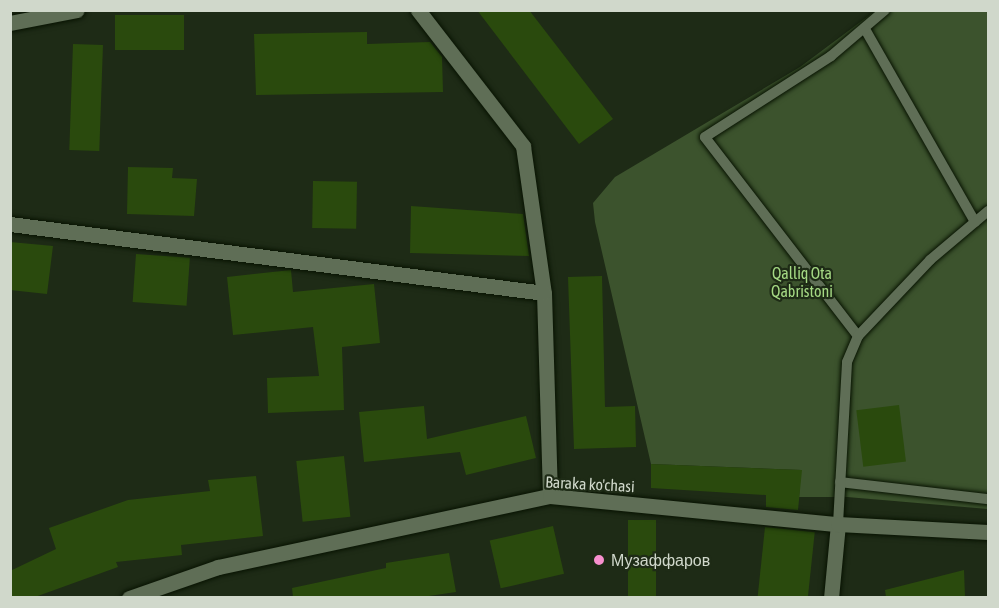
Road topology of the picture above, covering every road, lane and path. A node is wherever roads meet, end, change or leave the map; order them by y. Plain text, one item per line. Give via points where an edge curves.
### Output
1 (77, 10) edge
2 (418, 10) edge
3 (885, 10) edge
4 (10, 23) edge
5 (865, 29) junction
6 (988, 211) edge
7 (975, 222) junction
8 (10, 224) edge
9 (544, 293) junction
10 (858, 336) junction
11 (840, 482) junction
12 (550, 496) junction
13 (988, 499) edge
14 (838, 524) junction
15 (988, 532) edge
16 (129, 597) edge
17 (831, 597) edge

1 - 4 street
2 - 9 street via 523,146
3 - 5 lane
5 - 7 lane
5 - 10 lane via 831,56 705,137
6 - 7 lane
7 - 10 lane via 930,260
8 - 9 street
9 - 12 street
10 - 11 lane via 847,362
11 - 13 lane
11 - 14 lane
12 - 14 street, Baraka ko'chasi
12 - 16 street, Baraka ko'chasi via 218,567
14 - 15 street, Baraka ko'chasi
14 - 17 street

